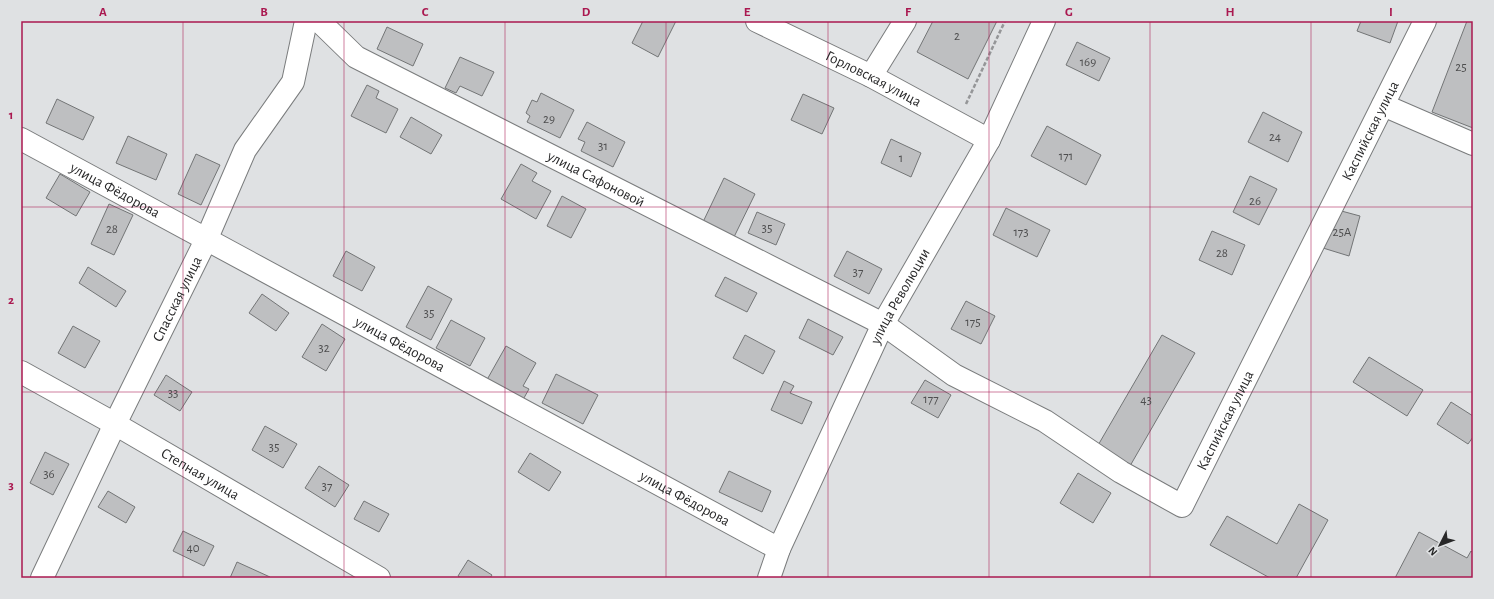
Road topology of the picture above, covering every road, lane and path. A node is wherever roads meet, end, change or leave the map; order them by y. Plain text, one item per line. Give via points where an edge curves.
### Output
1 (306, 21) edge
2 (319, 21) edge
3 (757, 21) edge
4 (905, 21) edge
5 (1005, 21) edge
6 (1044, 21) edge
7 (1425, 21) edge
8 (871, 76) junction
9 (1383, 105) junction
10 (957, 123) junction
11 (21, 139) edge
12 (989, 140) junction
13 (1473, 144) edge
14 (207, 238) junction
15 (883, 324) junction
16 (21, 372) edge
17 (115, 424) junction
18 (779, 549) junction
19 (42, 578) edge
20 (379, 578) edge
21 (769, 578) edge

1 - 14 street, Спасская улица via 293,82 245,150
2 - 15 street, улица Сафоновой via 356,57
3 - 8 street, Горловская улица
4 - 8 street
5 - 10 path
6 - 12 street, улица Революции
7 - 9 street, Каспийская улица
8 - 10 street, Горловская улица
9 - 13 street
9 - 15 street, Каспийская улица via 1182,506 1121,472 1045,421 954,375
10 - 12 street, Горловская улица
11 - 14 street, улица Фёдорова
12 - 15 street, улица Революции
14 - 17 street, Спасская улица
14 - 18 street, улица Фёдорова
15 - 18 street, улица Революции
16 - 17 street, Степная улица
17 - 19 street, Спасская улица
17 - 20 street, Степная улица
18 - 21 street, улица Революции

